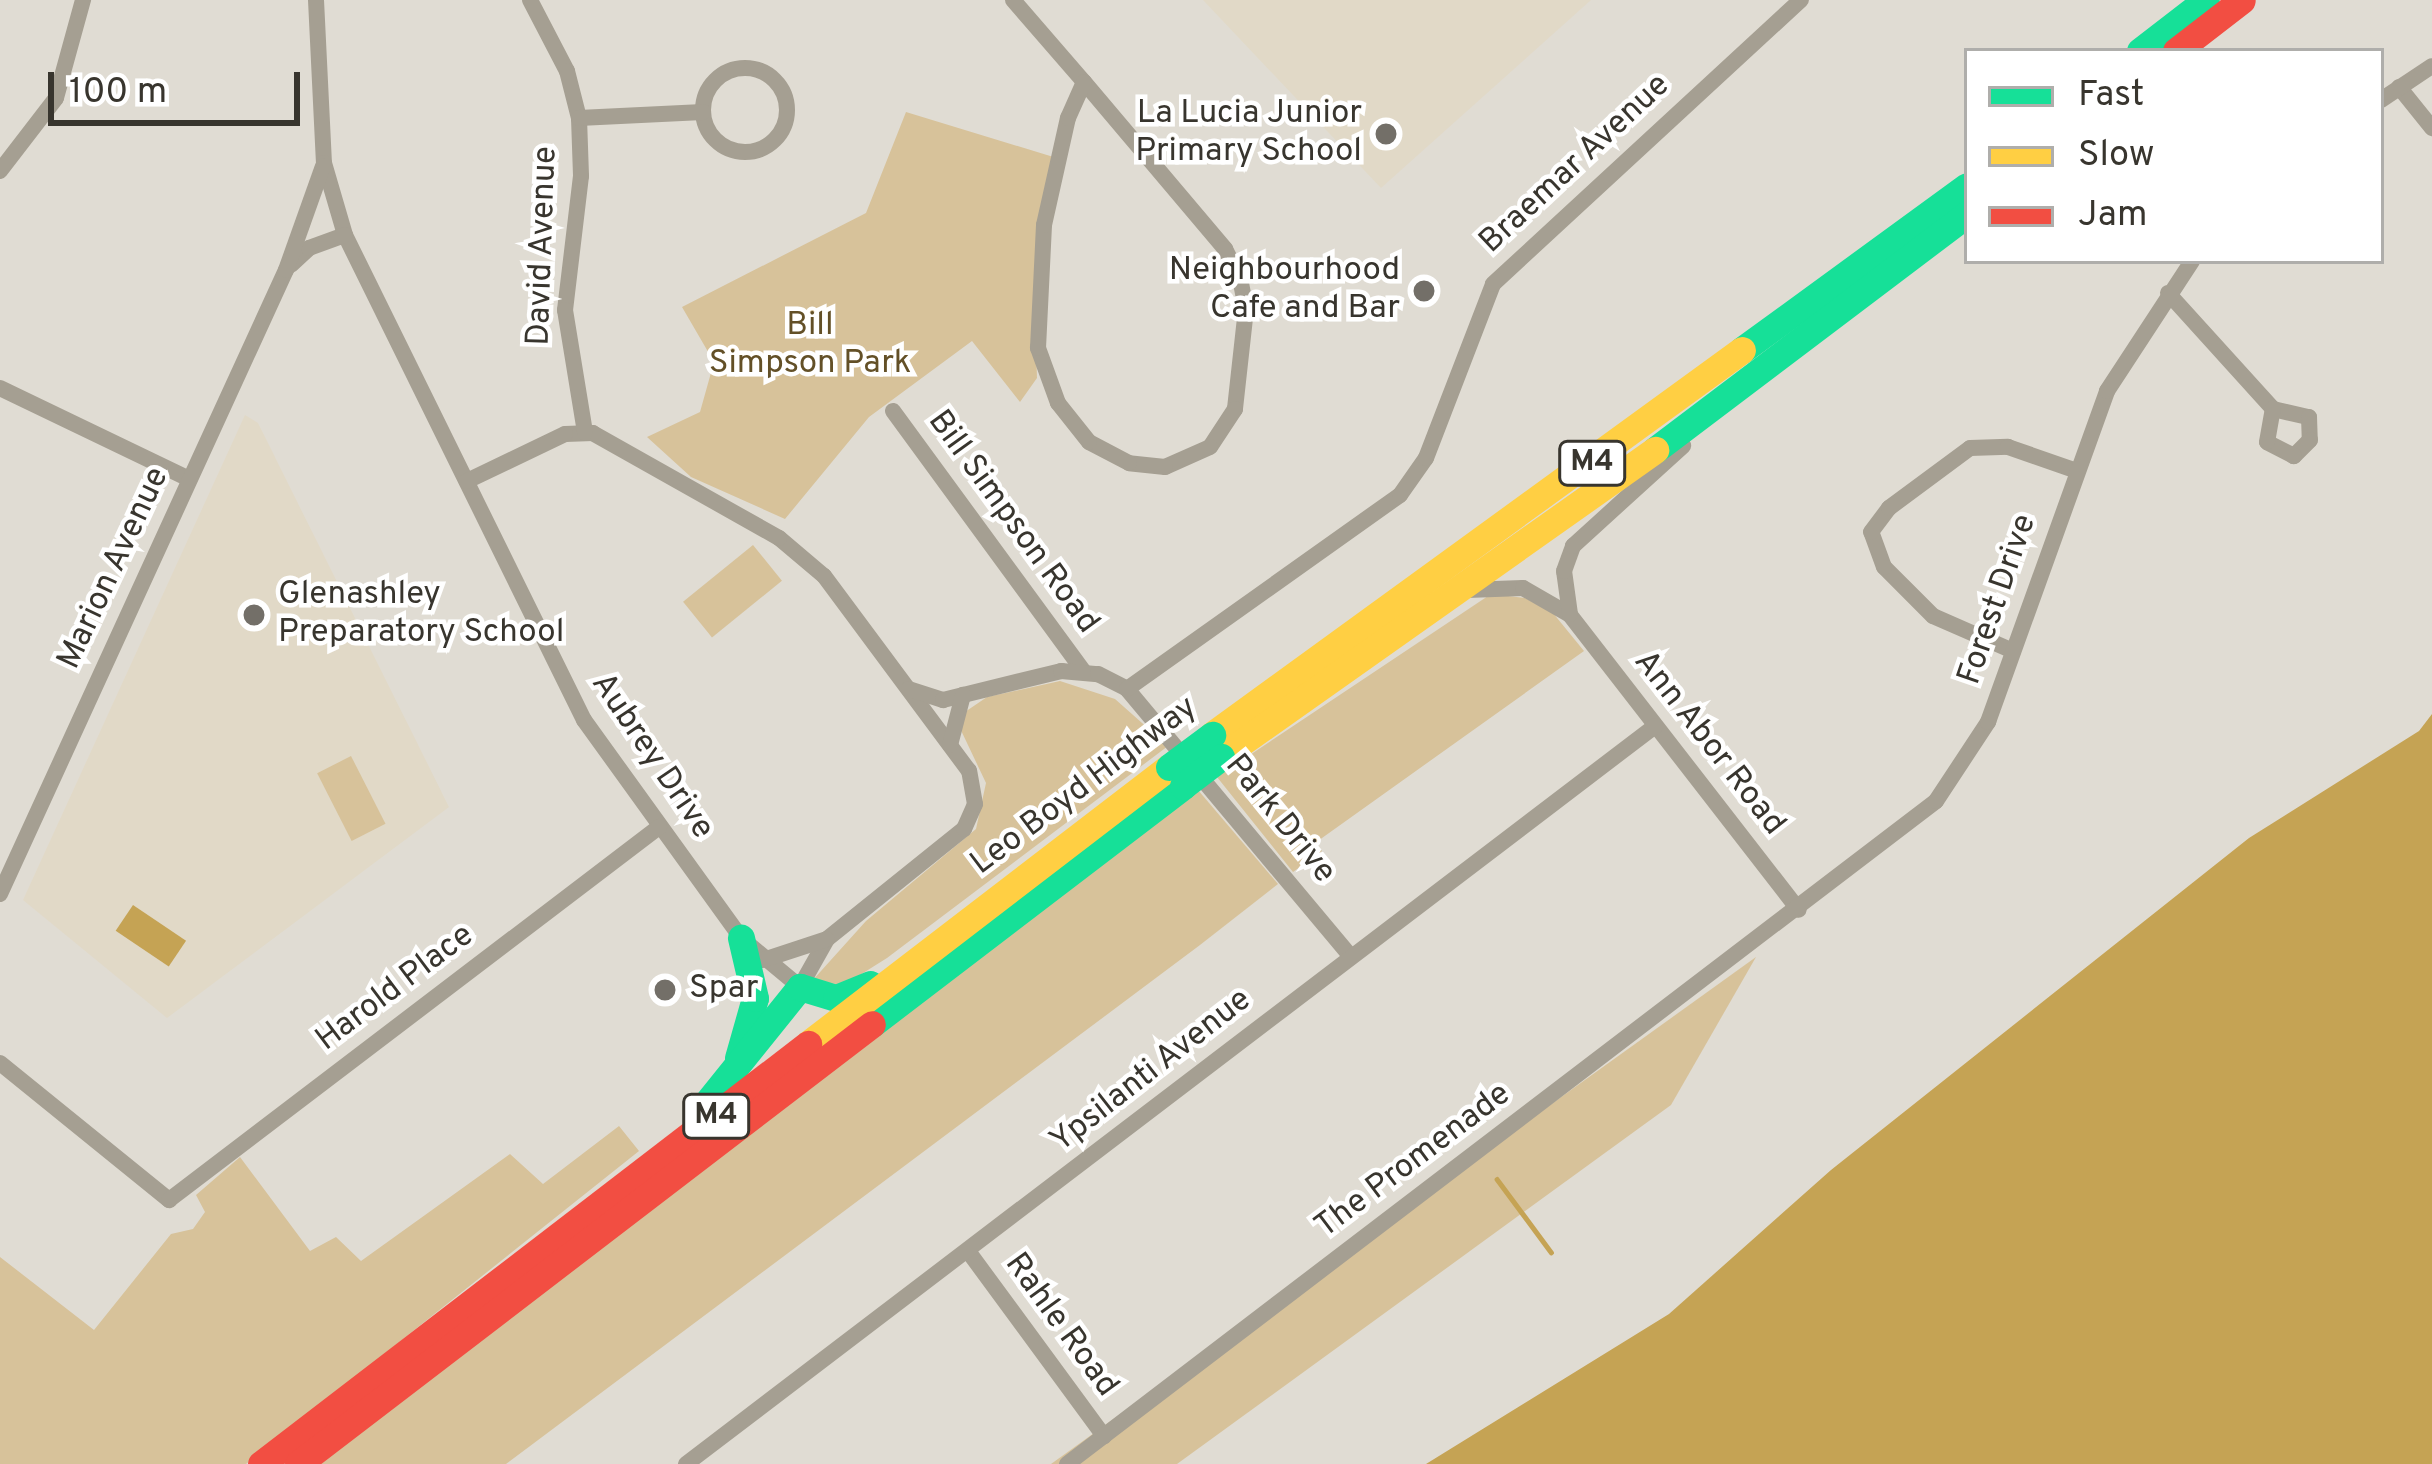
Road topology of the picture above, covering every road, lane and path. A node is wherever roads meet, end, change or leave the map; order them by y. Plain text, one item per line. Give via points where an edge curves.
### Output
1 (83, 0) edge
2 (316, 0) edge
3 (530, 0) edge
4 (1013, 0) edge
5 (1801, 0) edge
6 (2206, 0) edge
7 (2242, 0) edge
8 (2144, 48) edge
9 (2180, 48) edge
10 (2432, 66) edge
11 (1084, 82) junction
12 (2398, 87) junction
13 (2384, 98) edge
14 (703, 112) junction
15 (579, 118) junction
16 (2432, 128) edge
17 (324, 163) junction
18 (0, 170) edge
19 (1964, 188) edge
20 (334, 208) joint
21 (1964, 216) edge
22 (345, 235) junction
23 (2190, 264) edge
24 (286, 270) junction
25 (2168, 293) junction
26 (1775, 365) junction
27 (0, 388) edge
28 (2272, 409) dead end
29 (893, 412) dead end
30 (585, 432) junction
31 (2077, 471) junction
32 (190, 479) junction
33 (467, 481) junction
34 (1445, 593) junction
35 (1570, 615) junction
36 (2013, 651) junction
37 (1083, 670) junction
38 (909, 688) junction
39 (1127, 688) junction
40 (963, 695) junction
41 (1655, 726) junction
42 (950, 746) junction
43 (1217, 746) junction
44 (1176, 777) junction
45 (659, 827) junction
46 (0, 894) edge
47 (1799, 910) junction
48 (740, 938) junction
49 (827, 940) junction
50 (1351, 957) junction
51 (764, 960) junction
52 (905, 969) junction
53 (800, 987) junction
54 (0, 1064) edge
55 (713, 1098) junction
56 (620, 1190) junction
57 (968, 1251) junction
58 (1104, 1436) junction
59 (261, 1464) edge
60 (298, 1464) edge
61 (686, 1464) edge
62 (1066, 1464) edge

1 - 18 street via 56,98
2 - 17 street, Marion Avenue
3 - 15 street, David Avenue via 567,70
4 - 11 street
5 - 39 street, Braemar Avenue via 1493,284 1426,458 1400,495
6 - 8 highway
7 - 9 highway
10 - 12 street
11 - 11 street via 1225,249 1244,292 1235,409 1210,447 1166,467 1129,463 1089,442 1058,403 1038,348 1044,224
12 - 13 street
12 - 16 street
14 - 14 street via 714,81 743,68 774,79 788,108 777,138 747,152 717,141
14 - 15 street
15 - 30 street, David Avenue via 581,176 565,310
17 - 20 street, Marion Avenue
17 - 24 street, Marion Avenue
19 - 43 highway, Leo Boyd Highway / M4
20 - 22 street, Aubrey Drive
21 - 26 highway, Leo Boyd Highway / M4
22 - 24 street via 309,248
22 - 33 street, Aubrey Drive
23 - 25 street, Forest Drive
24 - 32 street, Marion Avenue
25 - 28 street
25 - 31 street, Forest Drive via 2119,368
26 - 34 highway, Leo Boyd Highway / M4
26 - 35 street via 1590,525 1564,571
27 - 32 street
29 - 37 street, Bill Simpson Road
30 - 33 street
30 - 38 street via 805,557
31 - 36 street, Forest Drive
31 - 36 street via 2008,447 1970,448 1889,508 1871,532 1884,567 1933,616
32 - 46 street, Marion Avenue
33 - 45 street, Aubrey Drive via 577,706
34 - 35 street, Ann Abor Road via 1523,588
34 - 43 highway, Leo Boyd Highway / M4
35 - 41 street, Ann Abor Road
36 - 47 street, Forest Drive via 1979,741 1950,786
37 - 39 street, Park Drive
37 - 40 street
38 - 40 street via 934,700
38 - 42 street
39 - 50 street, Park Drive
40 - 42 street
41 - 47 street, Ann Abor Road
41 - 50 street, Ypsilanti Avenue
42 - 49 street via 975,793 964,829
43 - 44 highway, Leo Boyd Highway / M4, bridge
44 - 52 highway, Leo Boyd Highway / M4
44 - 60 highway, Leo Boyd Highway / M4
45 - 48 street, Aubrey Drive
45 - 54 street, Harold Place via 169,1200
47 - 58 street, The Promenade
48 - 51 street, Aubrey Drive
48 - 55 highway via 754,969 754,1013
49 - 51 street
49 - 53 street
50 - 57 street, Ypsilanti Avenue
51 - 53 street, Aubrey Drive
52 - 53 highway via 836,998
52 - 56 highway, Leo Boyd Highway / M4
53 - 55 highway
55 - 56 highway
56 - 59 highway, Leo Boyd Highway / M4
57 - 58 street, Rahle Road
57 - 61 street, Ypsilanti Avenue
58 - 62 street, The Promenade

